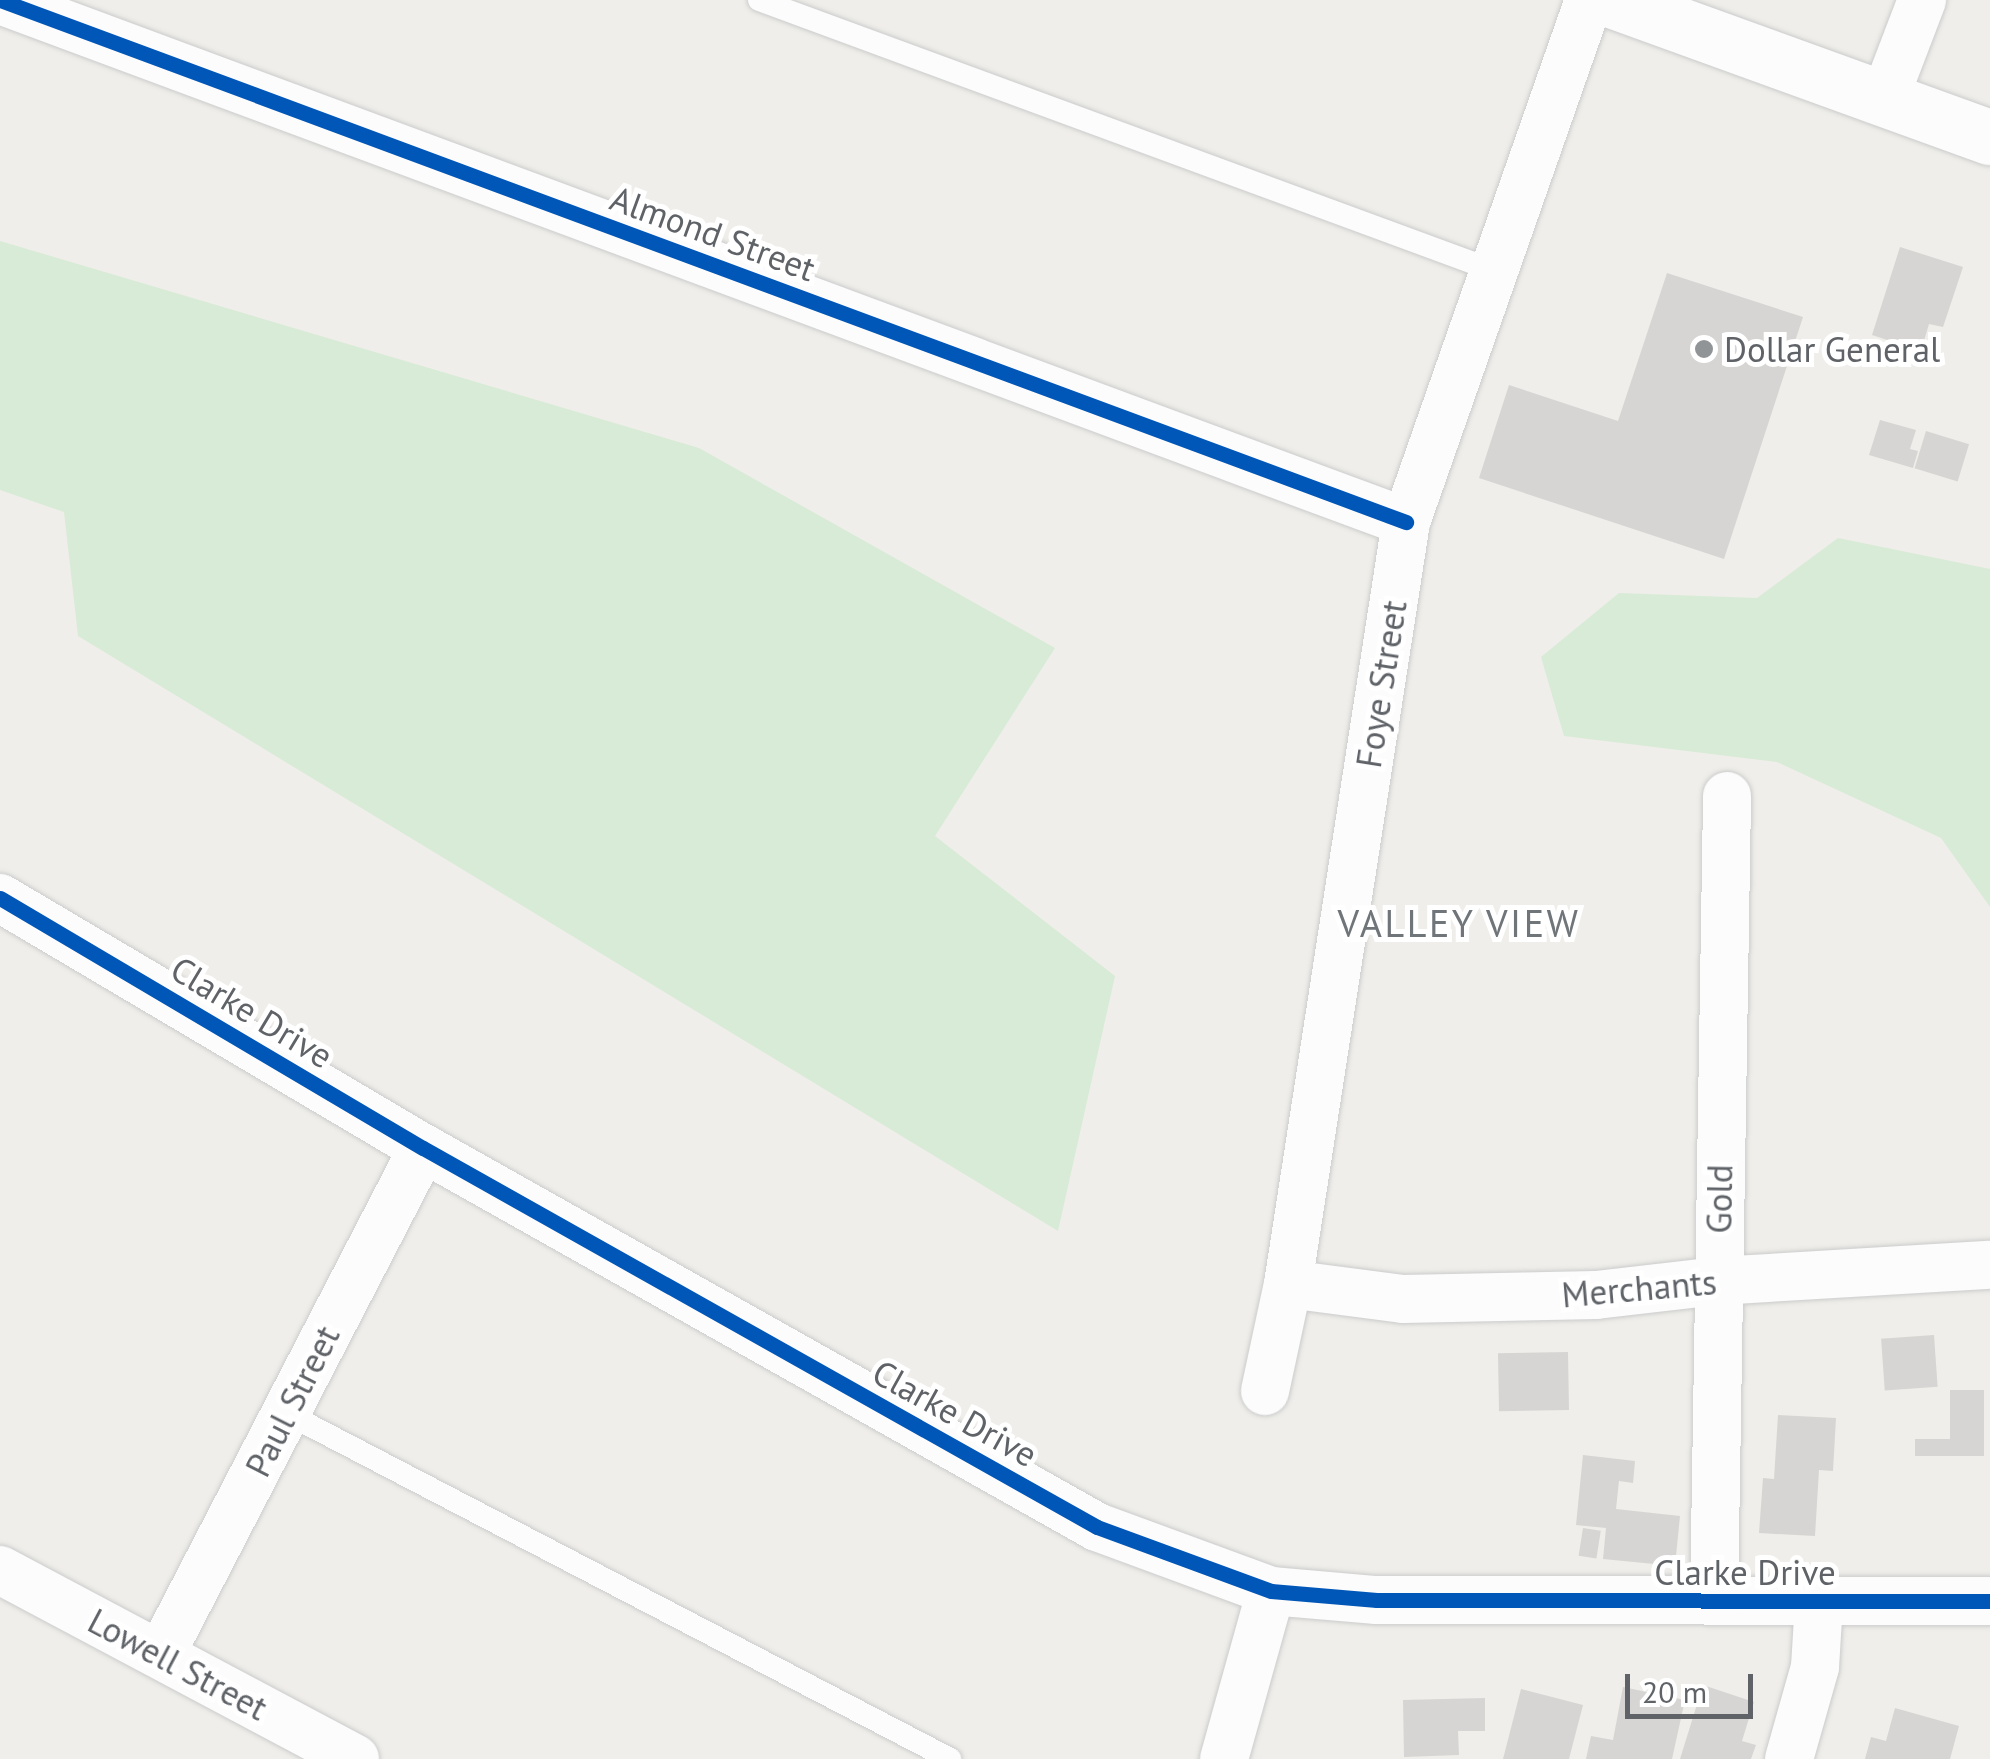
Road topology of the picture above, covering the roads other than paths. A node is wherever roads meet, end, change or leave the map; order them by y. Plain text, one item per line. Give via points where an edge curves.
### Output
1 (0, 0) edge
2 (760, 0) edge
3 (1589, 0) edge
4 (1611, 0) edge
5 (1922, 0) edge
6 (1885, 97) junction
7 (1990, 137) edge
8 (1494, 271) junction
9 (1406, 522) junction
10 (1728, 796) dead end
11 (0, 898) edge
12 (423, 1148) junction
13 (1990, 1265) edge
14 (1717, 1281) junction
15 (1288, 1284) junction
16 (1265, 1391) dead end
17 (286, 1413) junction
18 (0, 1570) edge
19 (1271, 1591) junction
20 (1990, 1601) edge
21 (1714, 1602) junction
22 (1819, 1602) junction
23 (161, 1654) junction
24 (355, 1759) edge
25 (950, 1759) edge
26 (1224, 1759) edge
27 (1789, 1759) edge

1 - 9 street, Almond Street
2 - 8 lane
3 - 8 street, Foye Street
4 - 6 street
5 - 6 street
6 - 7 street
8 - 9 street, Foye Street
9 - 15 street, Foye Street
10 - 14 street, Gold
11 - 12 street, Clarke Drive
12 - 17 street, Paul Street
12 - 19 street, Clarke Drive via 1097,1527
13 - 14 street, Merchants
14 - 15 street, Merchants via 1596,1295 1403,1299
14 - 21 street, Gold
15 - 16 street, Foye Street
17 - 23 street, Paul Street
17 - 25 lane
18 - 23 street, Lowell Street
19 - 21 street, Clarke Drive via 1377,1600
19 - 26 street
20 - 22 street, Clarke Drive
21 - 22 street, Clarke Drive
22 - 27 street via 1816,1667
23 - 24 street, Lowell Street

